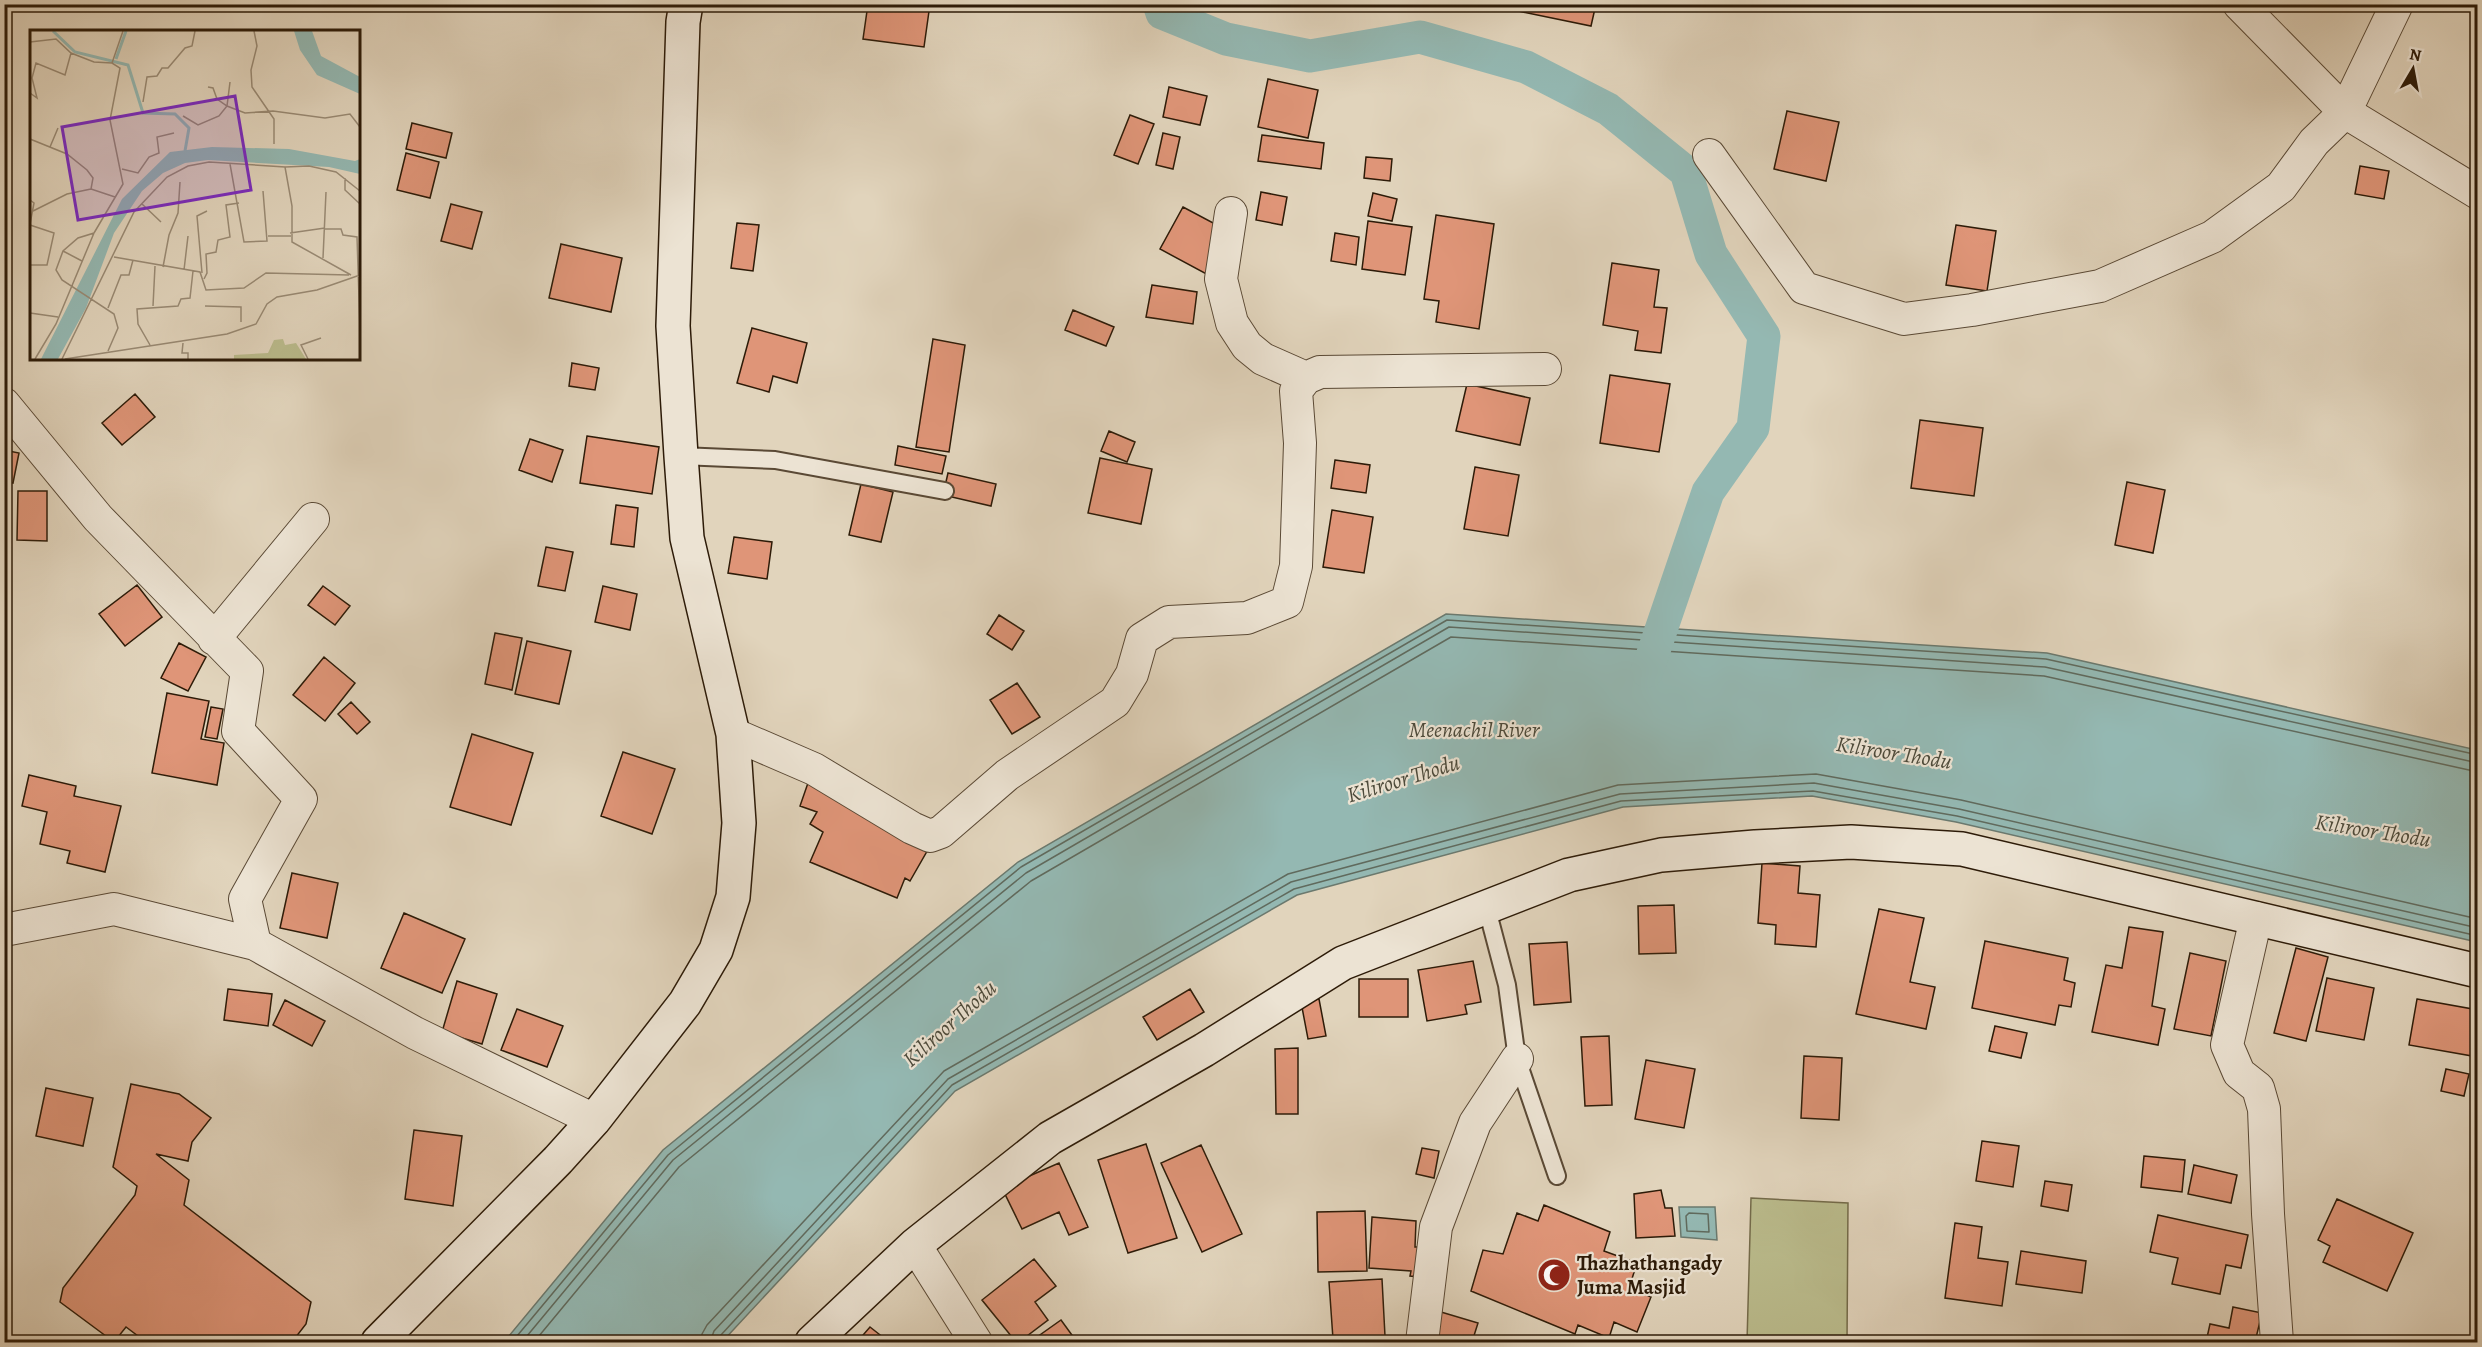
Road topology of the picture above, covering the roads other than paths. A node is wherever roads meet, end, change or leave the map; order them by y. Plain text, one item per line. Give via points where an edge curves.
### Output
1 (686, 4) edge
2 (2239, 4) edge
3 (2397, 4) edge
4 (2346, 112) junction
5 (1709, 155) dead end
6 (2478, 193) edge
7 (1231, 213) dead end
8 (1545, 369) dead end
9 (1306, 378) junction
10 (4, 404) edge
11 (681, 456) junction
12 (945, 491) dead end
13 (314, 519) dead end
14 (214, 639) junction
15 (733, 734) junction
16 (1487, 909) junction
17 (2256, 918) junction
18 (4, 930) edge
19 (255, 944) junction
20 (2478, 971) edge
21 (1517, 1059) junction
22 (594, 1120) junction
23 (1557, 1176) dead end
24 (915, 1245) junction
25 (378, 1342) edge
26 (812, 1342) edge
27 (976, 1342) edge
28 (1422, 1342) edge
29 (2277, 1342) edge

1 - 11 main road via 673,326
2 - 4 street
3 - 4 street
4 - 5 street via 2314,142 2281,187 2212,237 2100,286 1904,319 1804,288
4 - 6 street
7 - 9 street via 1221,279 1232,323 1263,360
8 - 9 street via 1320,372
9 - 15 street via 1296,391 1300,444 1296,566 1287,602 1247,618 1169,622 1142,639 1132,674 1114,702 1007,775 941,832 930,836 912,828 814,769
10 - 14 street via 98,519
11 - 12 lane via 775,460
11 - 15 main road via 687,538
13 - 14 street
14 - 19 street via 247,671 238,731 301,799 245,899
15 - 22 main road via 739,823 733,897 716,950 685,1003
16 - 17 main road via 1569,875 1660,855 1851,842 1962,849
16 - 21 lane via 1507,985
16 - 24 main road via 1343,963 1204,1050 1050,1138
17 - 20 main road
17 - 29 street via 2227,1045 2238,1073 2258,1088 2264,1109
18 - 19 street via 114,909
19 - 22 street via 415,1033
21 - 23 lane
21 - 28 street via 1475,1123 1436,1227
22 - 25 main road
24 - 26 main road
24 - 27 street

